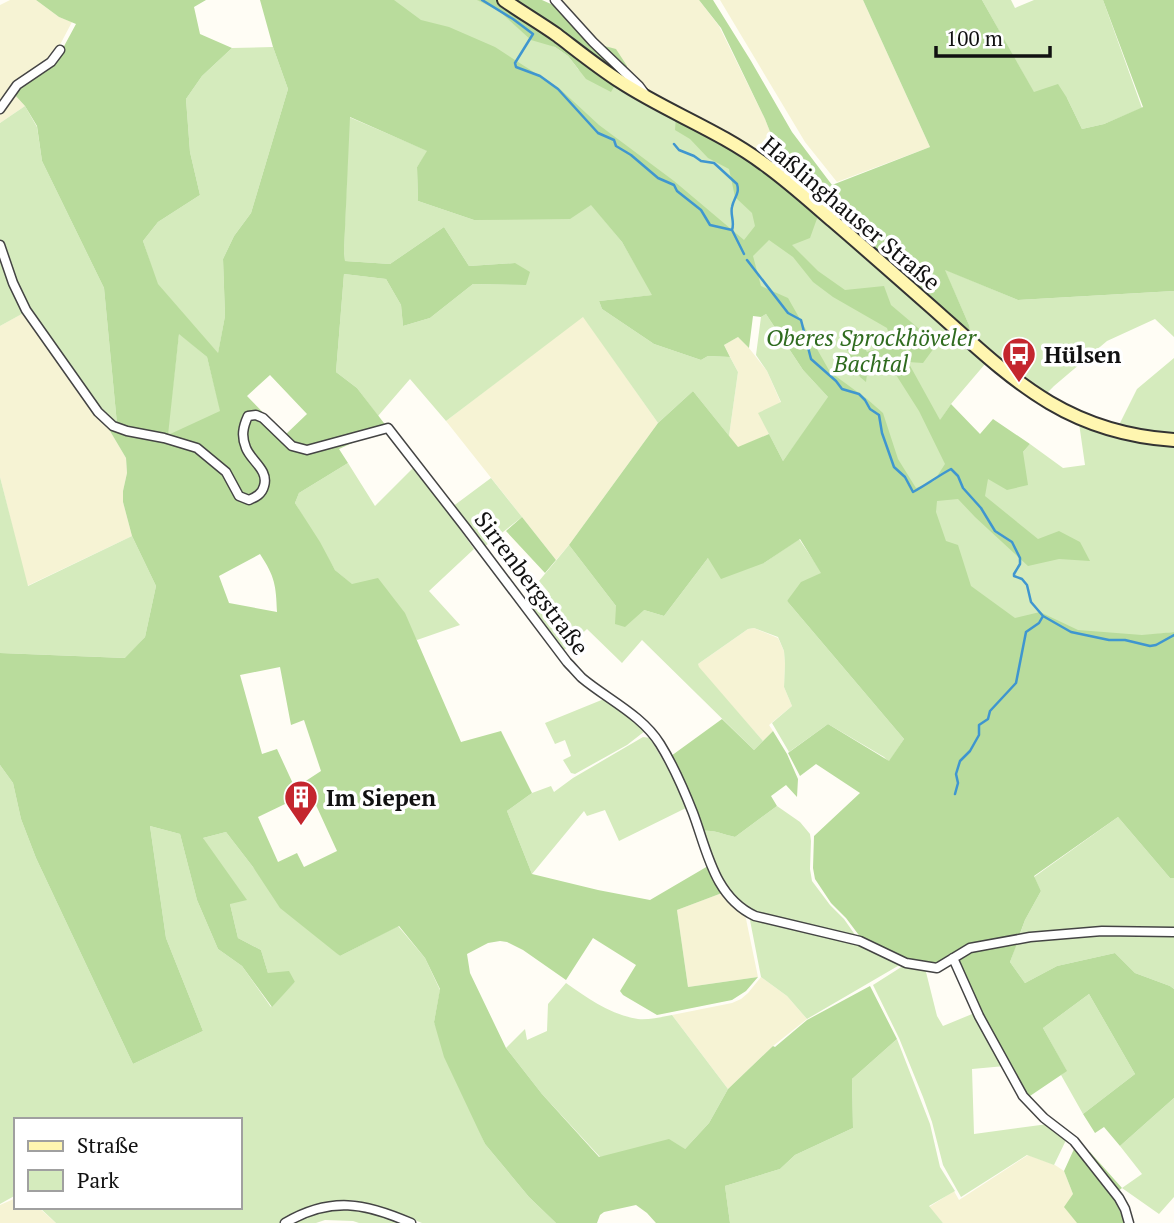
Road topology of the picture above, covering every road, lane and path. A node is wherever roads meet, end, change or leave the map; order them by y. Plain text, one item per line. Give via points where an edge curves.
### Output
1 (504, 0) edge
2 (555, 0) edge
3 (60, 50) dead end
4 (649, 99) junction
5 (0, 109) edge
6 (0, 245) edge
7 (1174, 440) edge
8 (1174, 932) edge
9 (953, 958) junction
10 (285, 1223) edge
11 (411, 1223) edge
12 (1129, 1223) edge

1 - 4 main road, Haßlinghauser Straße
2 - 4 street
3 - 5 street via 51,62 17,85
4 - 7 main road, Haßlinghauser Straße via 764,164 1042,400 1104,428
6 - 9 street, Sirrenbergstraße via 26,310 99,412 113,426 197,448 226,472 239,496 256,497 264,490 266,479 247,450 243,434 248,416 263,418 292,446 307,450 388,428 567,662 649,729 692,810 719,883 740,907 755,916 860,941 906,963 937,968
8 - 9 street, Sirrenbergstraße via 1030,937 970,948
9 - 12 street via 1023,1096 1074,1141 1119,1198
10 - 11 street via 314,1209 349,1204

